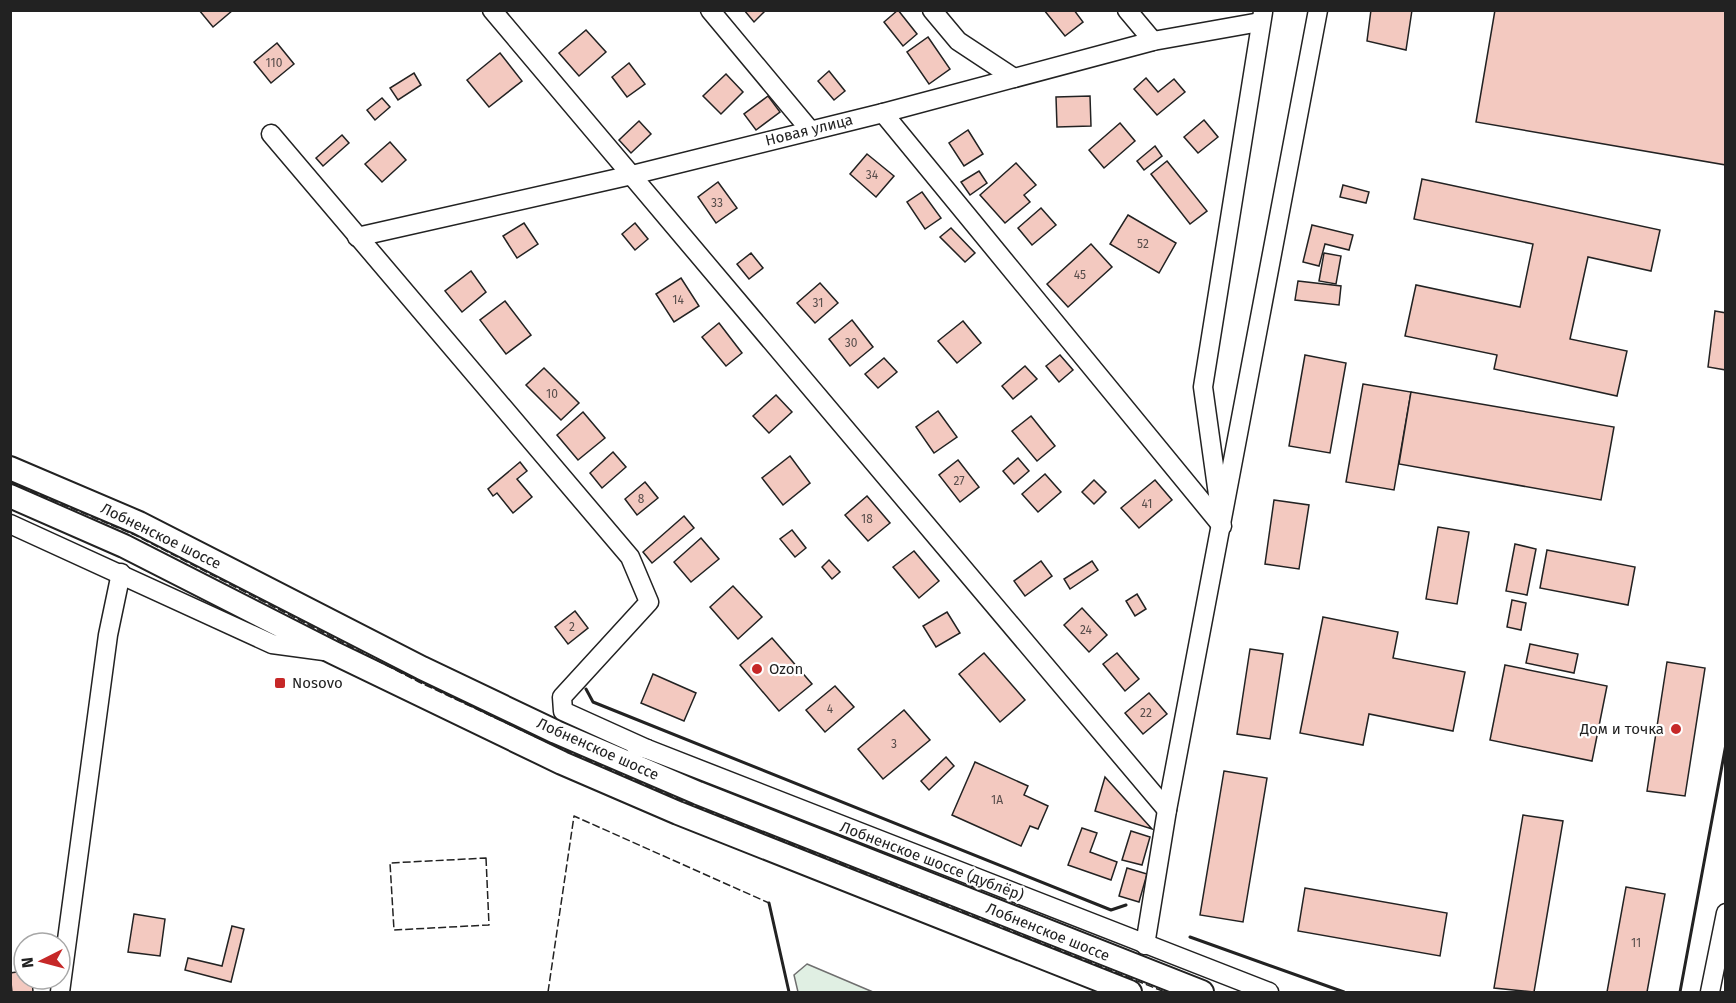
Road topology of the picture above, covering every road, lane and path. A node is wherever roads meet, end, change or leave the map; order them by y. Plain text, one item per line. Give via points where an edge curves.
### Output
1 (492, 10) edge
2 (710, 10) edge
3 (932, 10) edge
4 (1127, 10) edge
5 (1318, 10) edge
6 (1262, 16) edge
7 (1153, 41) junction
8 (1014, 78) junction
9 (883, 113) junction
10 (810, 130) junction
11 (271, 134) dead end
12 (632, 175) junction
13 (357, 237) junction
14 (10, 468) edge
15 (10, 496) edge
16 (10, 524) edge
17 (1222, 526) junction
18 (121, 573) junction
19 (334, 653) junction
20 (591, 747) junction
21 (647, 749) junction
22 (1167, 810) junction
23 (1725, 913) edge
24 (1145, 945) junction
25 (60, 993) edge
26 (1130, 993) edge
27 (1202, 993) edge
28 (1269, 993) edge
29 (1710, 993) edge

1 - 12 street
2 - 10 street
3 - 8 street via 958,41
4 - 7 street
5 - 17 street
6 - 7 street, Новая улица
6 - 17 street via 1203,387
7 - 8 street, Новая улица
8 - 9 street, Новая улица
9 - 10 street, Новая улица
9 - 17 street
10 - 12 street, Новая улица
11 - 13 street
12 - 13 street, Новая улица
12 - 22 street
13 - 21 street via 630,557 649,602 562,697 561,705 563,711
14 - 20 main road, Лобненское шоссе via 139,523 422,668
15 - 19 main road, Лобненское шоссе via 124,546
16 - 18 street
17 - 22 street
18 - 19 street via 272,644
18 - 25 street via 108,635
19 - 26 main road, Лобненское шоссе via 562,763 678,813
20 - 21 street, Лобненское шоссе (дублёр) via 623,745
20 - 27 main road, Лобненское шоссе
21 - 24 street, Лобненское шоссе (дублёр)
22 - 24 street
23 - 29 street
24 - 28 street, Лобненское шоссе (дублёр)

